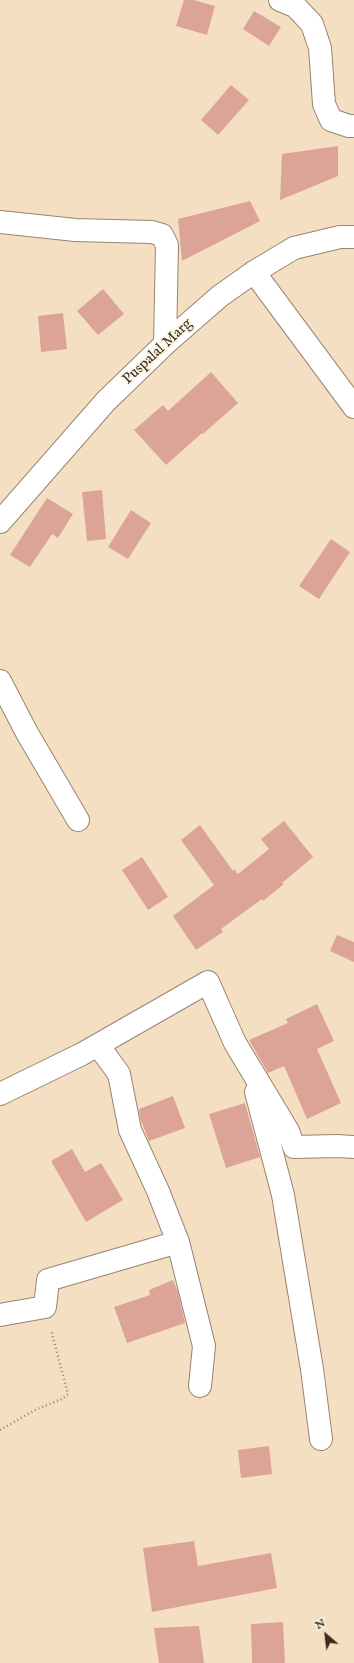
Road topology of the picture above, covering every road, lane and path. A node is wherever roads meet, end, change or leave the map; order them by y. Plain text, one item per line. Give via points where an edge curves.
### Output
1 (280, 0) edge
2 (354, 126) edge
3 (0, 222) edge
4 (354, 237) edge
5 (254, 272) junction
6 (165, 344) junction
7 (354, 407) edge
8 (0, 522) edge
9 (0, 681) edge
10 (78, 820) dead end
11 (98, 1045) junction
12 (250, 1068) junction
13 (0, 1094) edge
14 (354, 1147) edge
15 (178, 1242) junction
16 (45, 1307) junction
17 (0, 1315) edge
18 (200, 1386) dead end
19 (0, 1430) edge
20 (321, 1440) dead end

1 - 2 street via 295,6 312,24 320,48 324,104 331,120
3 - 6 street via 75,230 152,232 162,235 167,245
4 - 5 street, Puspalal Marg via 340,237 294,248
5 - 6 street, Puspalal Marg via 220,296
5 - 7 street
6 - 8 street, Puspalal Marg via 106,401
9 - 10 street
11 - 12 street via 208,982 235,1043
11 - 13 street
11 - 15 street via 119,1074 130,1130
12 - 14 street via 288,1131 294,1147
12 - 20 street via 283,1195
15 - 16 street via 48,1280
15 - 18 street via 204,1346
16 - 17 street
16 - 19 path via 68,1394

